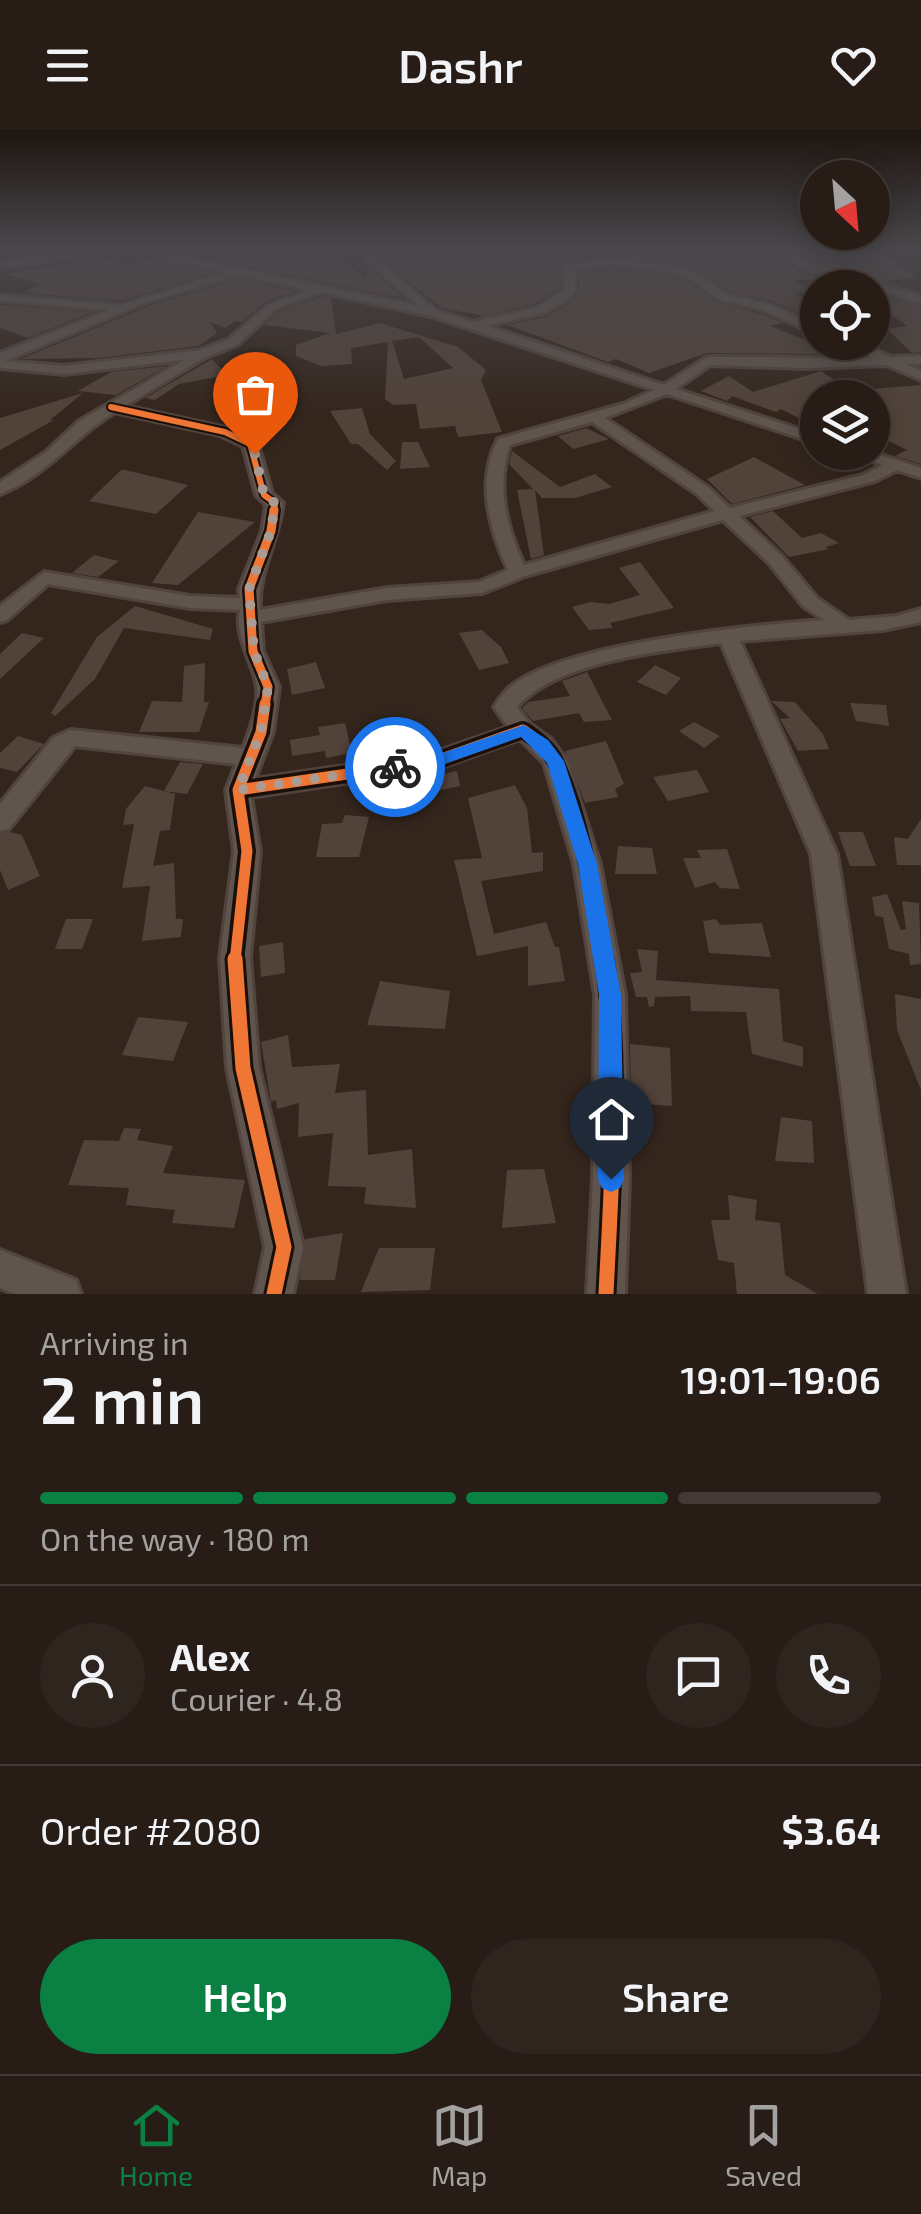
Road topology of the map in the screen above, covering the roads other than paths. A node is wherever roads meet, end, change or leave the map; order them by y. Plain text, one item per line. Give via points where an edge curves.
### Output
1 (78, 304) edge
2 (135, 304) edge
3 (282, 304) edge
4 (393, 304) edge
5 (424, 304) edge
6 (547, 304) edge
7 (754, 304) edge
8 (123, 308) junction
9 (434, 313) junction
10 (800, 323) edge
11 (472, 326) junction
12 (202, 354) junction
13 (921, 360) edge
14 (0, 361) edge
15 (883, 361) junction
16 (921, 376) edge
17 (665, 390) junction
18 (111, 407) junction
19 (596, 418) junction
20 (800, 434) edge
21 (890, 463) edge
22 (896, 465) junction
23 (921, 473) edge
24 (0, 489) edge
25 (726, 514) junction
26 (518, 572) junction
27 (249, 611) junction
28 (921, 615) edge
29 (0, 616) edge
30 (844, 625) junction
31 (728, 636) junction
32 (524, 730) junction
33 (250, 757) junction
34 (238, 790) junction
35 (0, 822) edge
36 (0, 1269) edge
37 (62, 1294) edge
38 (274, 1294) edge
39 (606, 1294) edge
40 (887, 1294) edge

1 - 8 street
2 - 8 street
3 - 12 street via 233,342
4 - 9 street
5 - 9 street
6 - 11 street
7 - 10 street
8 - 14 street
9 - 11 street
11 - 17 street
12 - 14 street via 64,370
12 - 18 street
13 - 15 street
15 - 16 street
15 - 17 street via 708,361
17 - 19 street
17 - 20 street
18 - 24 street
18 - 27 street via 225,432 250,444 264,495 275,503 249,589
19 - 25 street
19 - 26 street via 501,446 495,505 499,534
21 - 22 street
22 - 23 street
22 - 25 street
25 - 26 street
25 - 30 street via 776,559 810,602
26 - 27 street via 482,587
27 - 29 street via 44,578
27 - 33 street via 268,687
28 - 30 street
30 - 31 street
31 - 32 street via 549,672 508,699 505,708
31 - 40 street via 824,854
32 - 34 street via 436,762
32 - 39 street via 555,761 587,864 610,995
33 - 34 street
33 - 35 street via 70,738
34 - 38 street via 246,851 236,976 243,1068 284,1246
36 - 37 street

